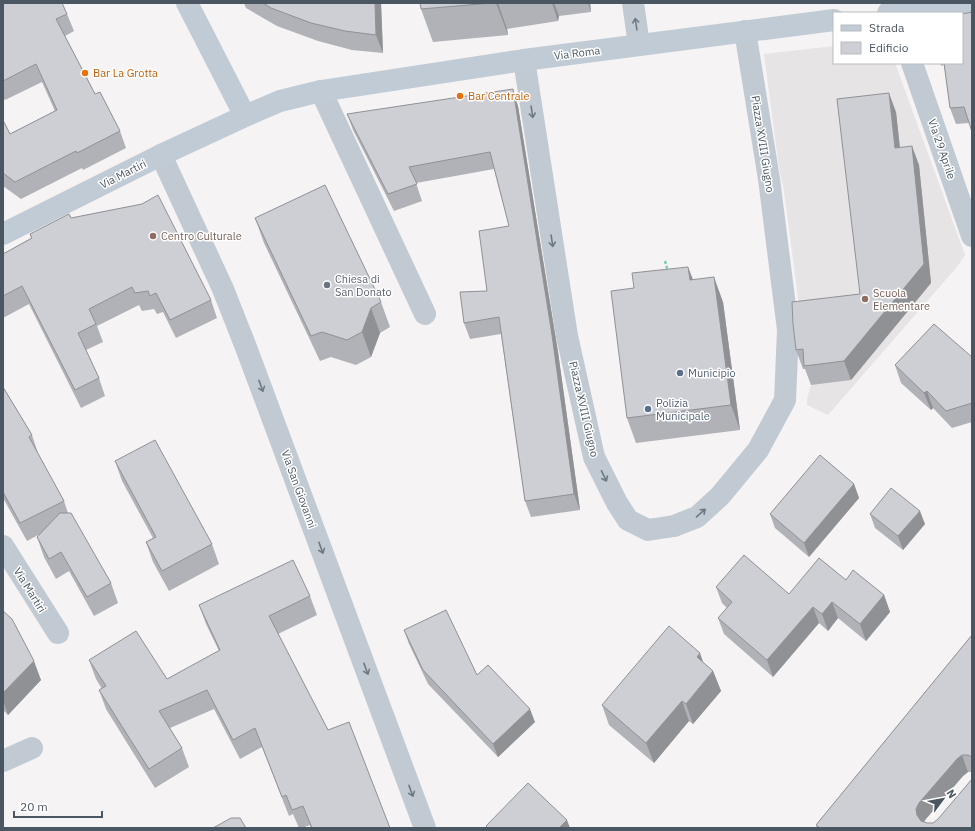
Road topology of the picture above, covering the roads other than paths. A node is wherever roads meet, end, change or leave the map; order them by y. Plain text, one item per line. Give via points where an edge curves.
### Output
1 (187, 3) edge
2 (633, 3) edge
3 (970, 3) edge
4 (902, 12) edge
5 (833, 20) edge
6 (745, 31) junction
7 (639, 45) junction
8 (524, 60) junction
9 (912, 64) edge
10 (321, 91) junction
11 (245, 116) junction
12 (161, 155) junction
13 (3, 234) edge
14 (972, 236) edge
15 (425, 314) dead end
16 (3, 546) edge
17 (58, 633) dead end
18 (32, 748) dead end
19 (3, 761) edge
20 (425, 828) edge

1 - 11 street
7 -> 2 street
3 - 4 street
5 - 6 street, Via Roma
6 - 7 street, Via Roma
8 -> 6 street, Piazza XVIII Giugno via 567,336 594,457 628,520 648,530 674,526 698,517 720,496 758,450 785,400 788,330 769,179
7 - 8 street, Via Roma
8 - 10 street, Via Roma
9 - 14 street, Via 29 Aprile
10 - 11 street, Via Roma via 280,101
10 - 15 street
11 - 12 street, Via Martiri
12 - 13 street, Via Martiri
12 -> 20 street, Via San Giovanni via 223,289 247,350
16 - 17 street, Via Martiri
18 - 19 street

